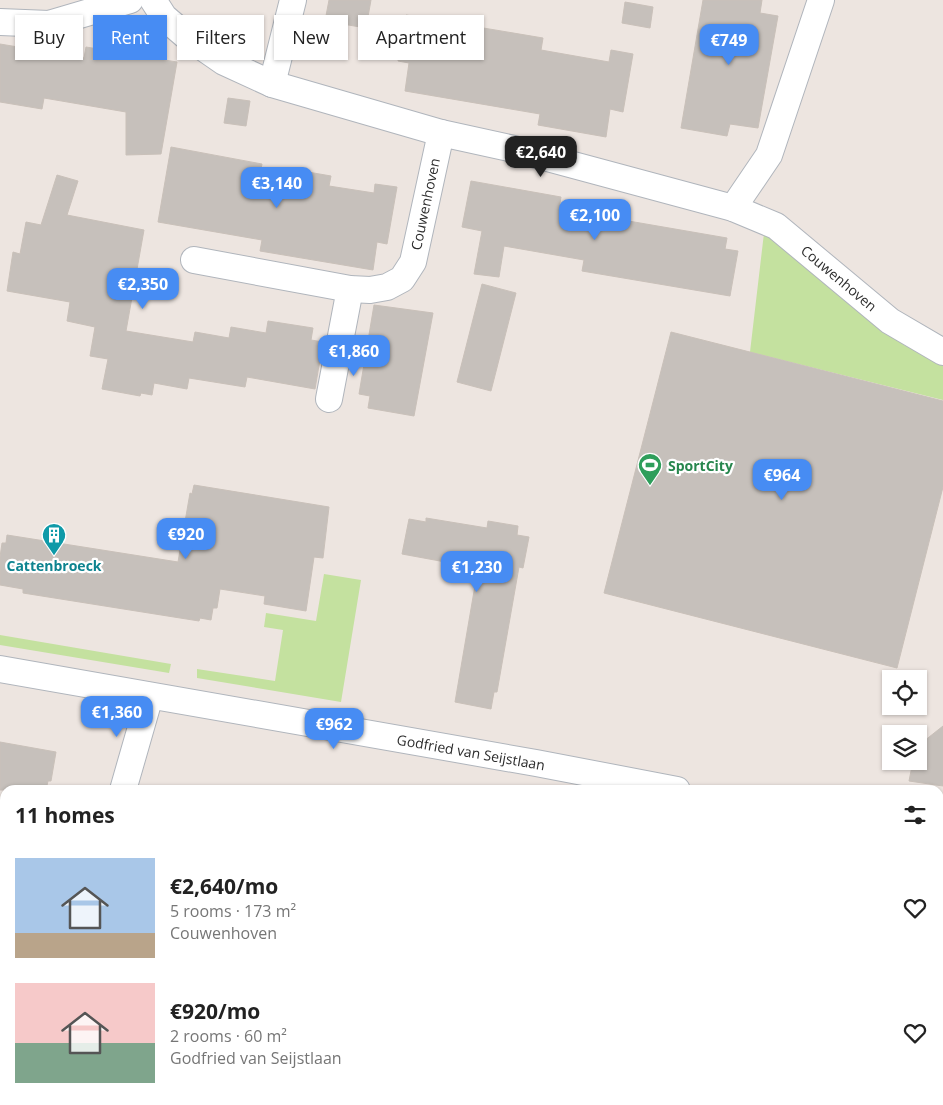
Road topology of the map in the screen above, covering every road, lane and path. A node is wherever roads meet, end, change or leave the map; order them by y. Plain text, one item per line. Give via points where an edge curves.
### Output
1 (130, 0) edge
2 (153, 0) edge
3 (293, 0) edge
4 (821, 0) edge
5 (0, 22) edge
6 (272, 84) junction
7 (441, 133) junction
8 (733, 208) junction
9 (194, 260) dead end
10 (350, 289) junction
11 (943, 352) edge
12 (329, 399) dead end
13 (0, 669) edge
14 (150, 696) junction
15 (125, 785) edge
16 (651, 785) edge

1 - 5 street via 48,24
2 - 6 street, Couwenhoven via 164,17 192,41 224,62
3 - 6 street
4 - 8 street via 769,155
6 - 7 street, Couwenhoven
7 - 8 street, Couwenhoven via 514,149
7 - 10 street, Couwenhoven via 413,262 402,279 387,288
8 - 11 street, Couwenhoven via 776,226 890,321
9 - 10 street, Couwenhoven
10 - 12 street
13 - 14 street, Godfried van Seijstlaan
14 - 15 street
14 - 16 street, Godfried van Seijstlaan

